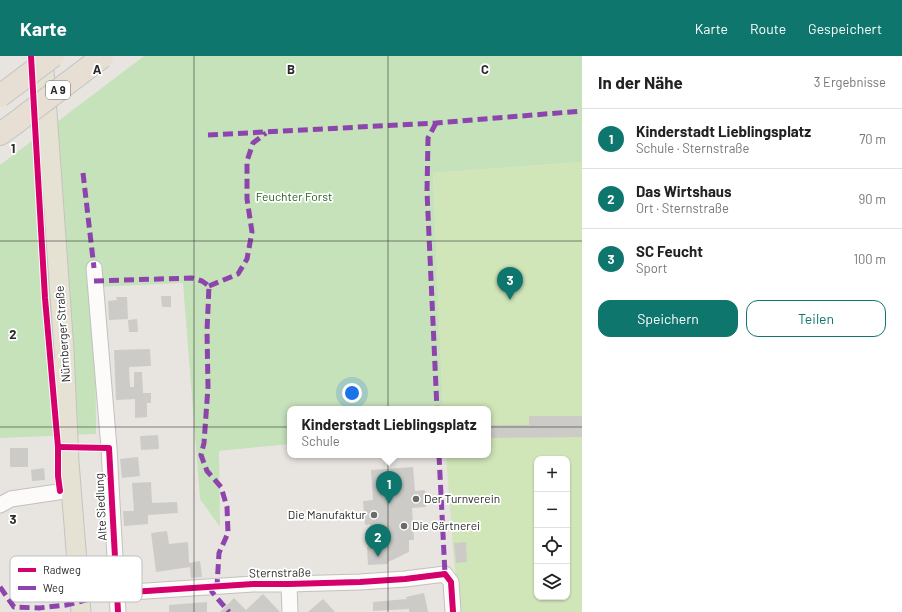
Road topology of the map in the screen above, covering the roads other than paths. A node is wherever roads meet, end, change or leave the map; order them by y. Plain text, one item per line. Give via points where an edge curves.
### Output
1 (43, 56) edge
2 (53, 56) edge
3 (103, 56) edge
4 (0, 96) edge
5 (7, 129) edge
6 (94, 268) dead end
7 (71, 490) junction
8 (0, 505) edge
9 (77, 556) edge
10 (114, 556) edge
11 (289, 584) junction
12 (142, 591) edge
13 (81, 602) edge
14 (117, 602) edge
15 (82, 612) edge
16 (118, 612) edge
17 (290, 612) edge
18 (453, 612) edge

1 - 7 main road, Nürnberger Straße via 65,359
2 - 4 highway, A 9, bridge
3 - 5 highway, A 9, bridge
6 - 10 street, Alte Siedlung via 109,448
7 - 8 street via 11,498
7 - 9 main road, Nürnberger Straße
11 - 12 street, Sternstraße
11 - 17 street
11 - 18 street, Sternstraße via 445,574 451,582
13 - 15 main road, Nürnberger Straße
14 - 16 street, Alte Siedlung

